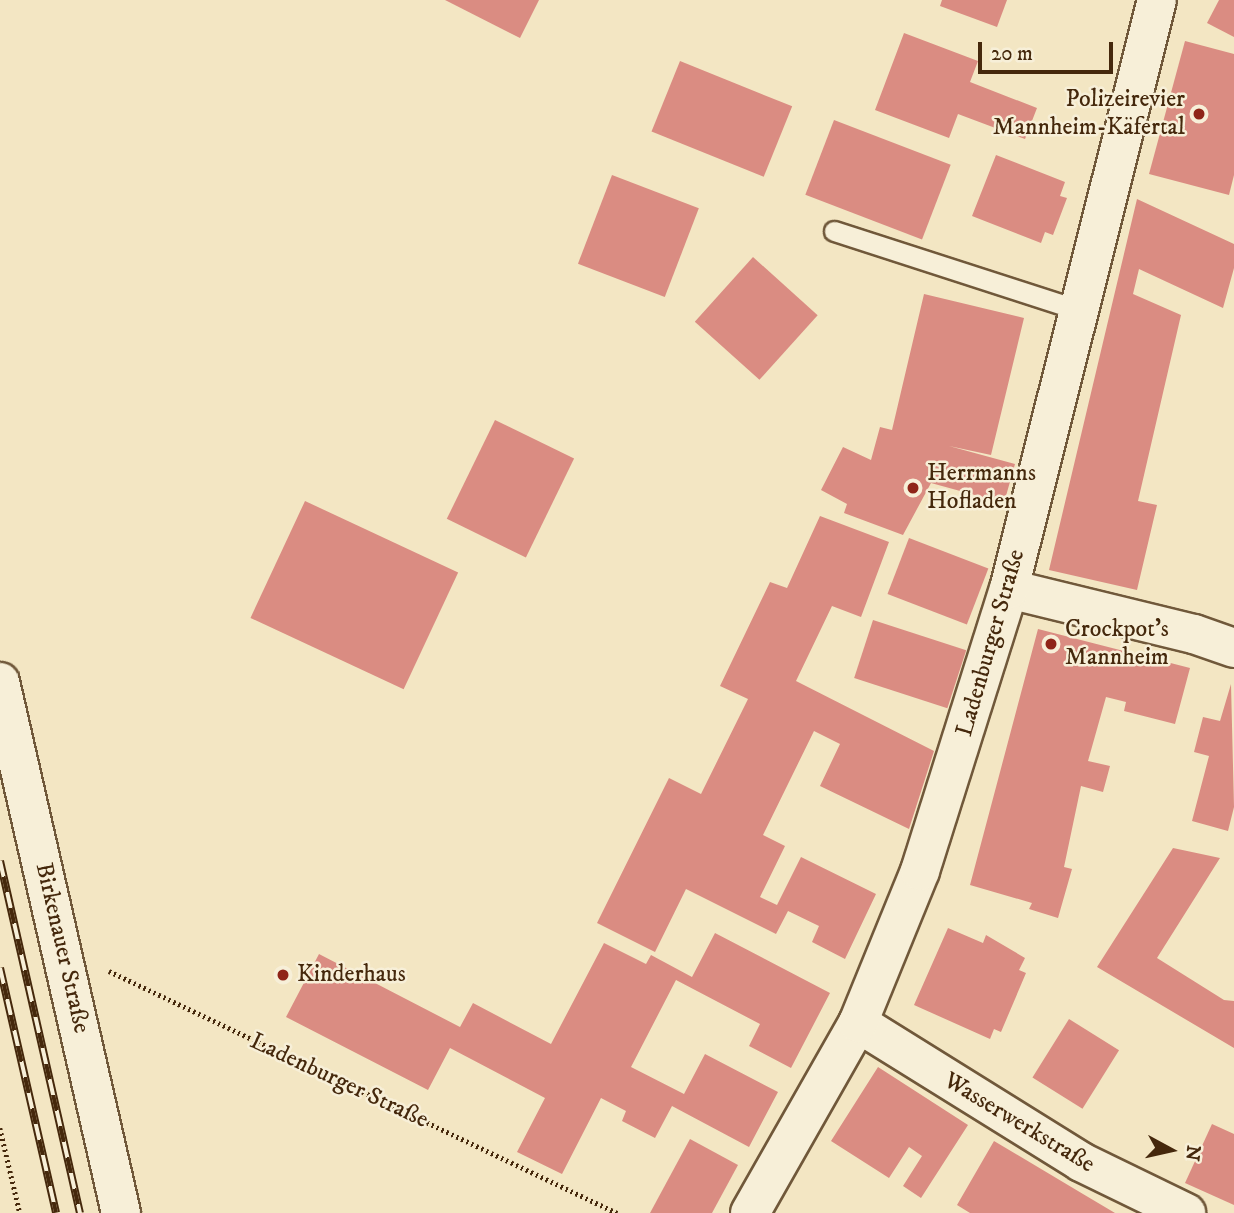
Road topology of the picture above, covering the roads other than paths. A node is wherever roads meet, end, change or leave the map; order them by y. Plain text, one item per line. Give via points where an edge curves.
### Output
1 (1157, 0) edge
2 (834, 231) dead end
3 (1079, 310) junction
4 (1009, 589) junction
5 (1234, 648) edge
6 (0, 682) edge
7 (858, 1023) junction
8 (121, 1213) edge
9 (750, 1213) edge
10 (1186, 1213) edge

1 - 3 street, Ladenburger Straße
2 - 3 lane
3 - 4 street, Ladenburger Straße
4 - 5 street
4 - 7 street, Ladenburger Straße via 920,871
6 - 8 street, Birkenauer Straße
7 - 9 street, Ladenburger Straße
7 - 10 street, Wasserwerkstraße via 1081,1162

